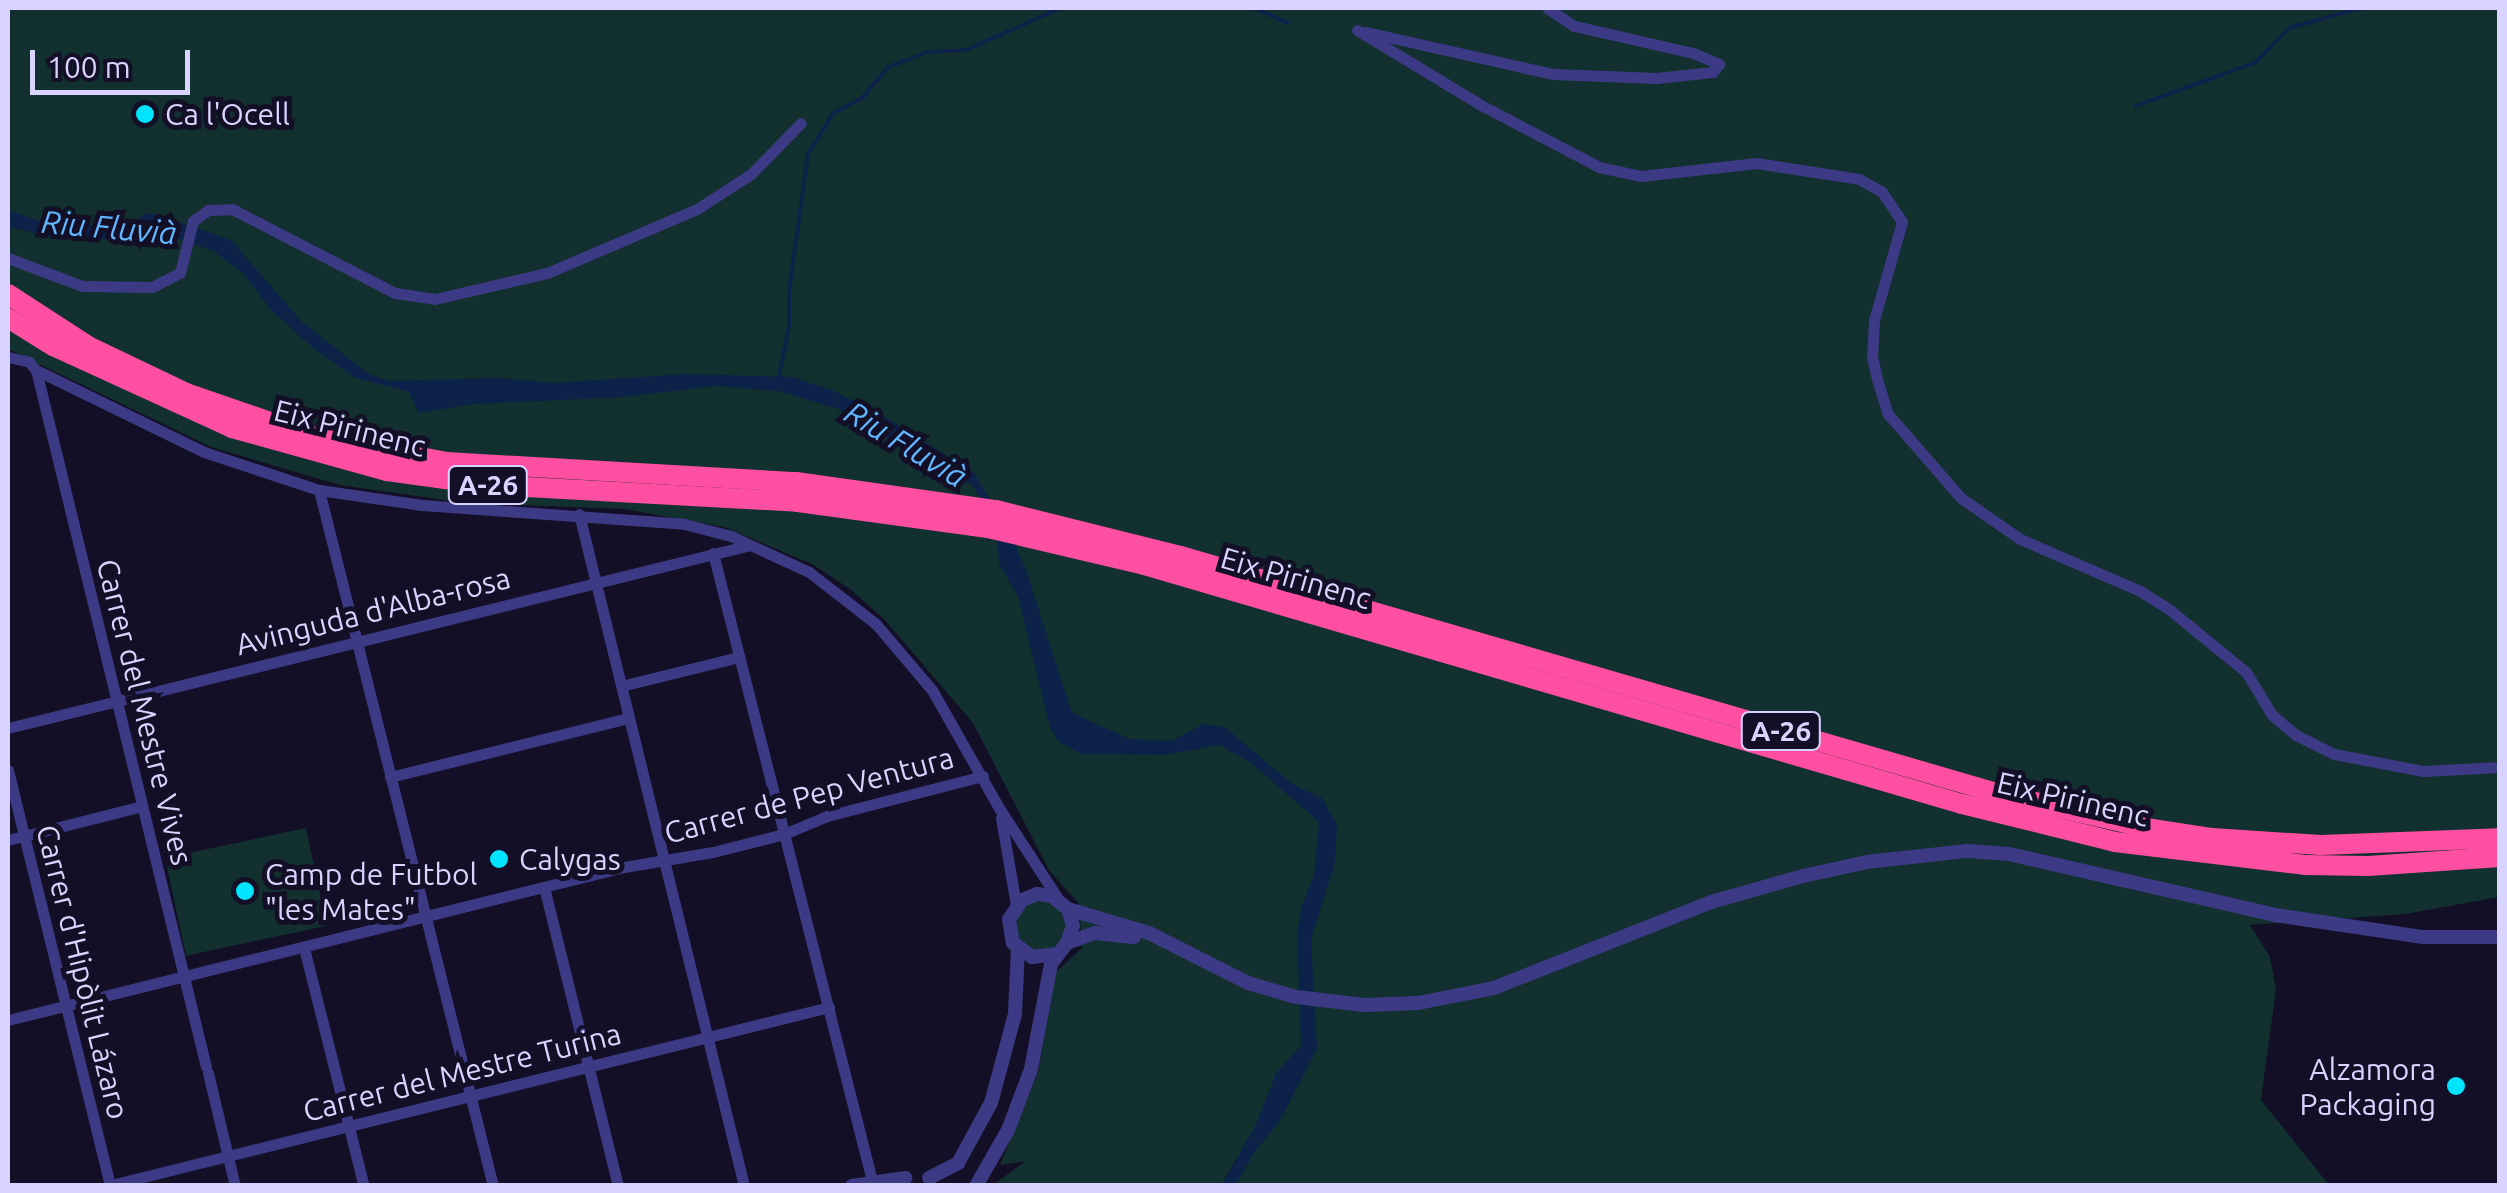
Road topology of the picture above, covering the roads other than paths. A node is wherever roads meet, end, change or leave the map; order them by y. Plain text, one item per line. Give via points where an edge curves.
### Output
1 (1547, 8) edge
2 (801, 123) dead end
3 (8, 258) edge
4 (8, 294) edge
5 (8, 318) edge
6 (82, 351) junction
7 (8, 357) edge
8 (36, 370) junction
9 (318, 490) junction
10 (578, 514) junction
11 (750, 544) junction
12 (713, 553) junction
13 (595, 582) junction
14 (356, 640) junction
15 (739, 658) junction
16 (621, 686) junction
17 (116, 701) junction
18 (629, 718) junction
19 (8, 728) edge
20 (2500, 767) edge
21 (8, 770) edge
22 (983, 776) junction
23 (390, 777) junction
24 (142, 806) junction
25 (999, 808) junction
26 (784, 834) junction
27 (24, 836) junction
28 (8, 840) edge
29 (2498, 843) edge
30 (664, 860) junction
31 (544, 887) junction
32 (1064, 904) junction
33 (1016, 905) junction
34 (426, 916) junction
35 (2500, 937) edge
36 (304, 948) junction
37 (1062, 948) junction
38 (1018, 949) junction
39 (1183, 952) junction
40 (184, 977) junction
41 (66, 1006) junction
42 (829, 1007) junction
43 (8, 1020) edge
44 (707, 1037) junction
45 (588, 1066) junction
46 (470, 1096) junction
47 (349, 1126) junction
48 (228, 1156) junction
49 (872, 1181) junction
50 (899, 1182) edge
51 (934, 1182) edge
52 (109, 1185) edge
53 (235, 1186) edge
54 (364, 1186) edge
55 (493, 1186) edge
56 (618, 1186) edge
57 (744, 1186) edge
58 (852, 1186) edge
59 (976, 1186) edge

1 - 20 street via 1574,26 1720,64 1713,72 1656,78 1554,74 1357,30 1600,166 1641,176 1756,163 1859,179 1882,192 1902,222 1874,320 1877,379 1888,414 1961,498 2020,539 2170,610 2246,672 2272,714 2334,754 2423,771
2 - 3 street via 751,174 698,210 547,273 435,299 395,293 232,210 208,210 194,220 180,273 152,287 82,286
4 - 6 highway
5 - 6 highway
6 - 29 highway, Eix Pirinenc / A-26 via 223,408 390,454 508,468 796,482 1076,528 2080,815 2270,842
6 - 29 highway, Eix Pirinenc / A-26 via 232,428 387,472 489,485 798,502 922,517 1087,551 1962,804 2115,842 2368,866
7 - 8 street
8 - 9 street via 204,452
8 - 17 street, Carrer del Mestre Vives
9 - 10 street via 422,505
9 - 14 street
10 - 11 street via 684,524
10 - 13 street
11 - 12 street, Avinguda d'Alba-rosa
11 - 22 street via 809,572 876,624 932,690
12 - 13 street, Avinguda d'Alba-rosa
12 - 15 street
13 - 14 street, Avinguda d'Alba-rosa
13 - 16 street
14 - 17 street, Avinguda d'Alba-rosa
14 - 23 street
15 - 16 street
15 - 26 street
16 - 18 street
17 - 19 street, Avinguda d'Alba-rosa
17 - 24 street, Carrer del Mestre Vives
18 - 23 street
18 - 30 street
21 - 27 street, Carrer d'Hipòlit Lázaro
22 - 25 street
22 - 26 street, Carrer de Pep Ventura
23 - 34 street
24 - 27 street
24 - 40 street, Carrer del Mestre Vives
25 - 32 street
25 - 33 street
26 - 30 street, Carrer de Pep Ventura
26 - 42 street
27 - 28 street
27 - 41 street, Carrer d'Hipòlit Lázaro
30 - 31 street, Carrer de Pep Ventura
30 - 44 street
31 - 34 street, Carrer de Pep Ventura
31 - 45 street
32 - 33 street via 1036,894
32 - 37 street via 1072,926
32 - 39 street
33 - 38 street via 1008,927
34 - 36 street, Carrer de Pep Ventura
34 - 46 street
35 - 39 street via 2424,937 2275,916 2009,854 1967,851 1803,876 1662,920 1524,978 1418,1003 1322,1001 1274,991
36 - 40 street, Carrer de Pep Ventura
36 - 47 street
37 - 38 street via 1040,958
37 - 39 street via 1088,934 1114,933
37 - 59 street via 1048,976 1031,1068 1008,1130
38 - 51 street via 1015,1014 991,1104 964,1155
40 - 41 street, Carrer de Pep Ventura
40 - 48 street, Carrer del Mestre Vives
41 - 43 street, Carrer de Pep Ventura
41 - 52 street, Carrer d'Hipòlit Lázaro
42 - 44 street, Carrer del Mestre Turina
42 - 49 street
44 - 45 street, Carrer del Mestre Turina
44 - 57 street
45 - 46 street, Carrer del Mestre Turina
45 - 56 street
46 - 47 street, Carrer del Mestre Turina
46 - 55 street
47 - 48 street, Carrer del Mestre Turina
47 - 54 street
48 - 52 street, Carrer del Mestre Turina
48 - 53 street, Carrer del Mestre Vives
49 - 50 street
49 - 58 street
50 - 51 street

